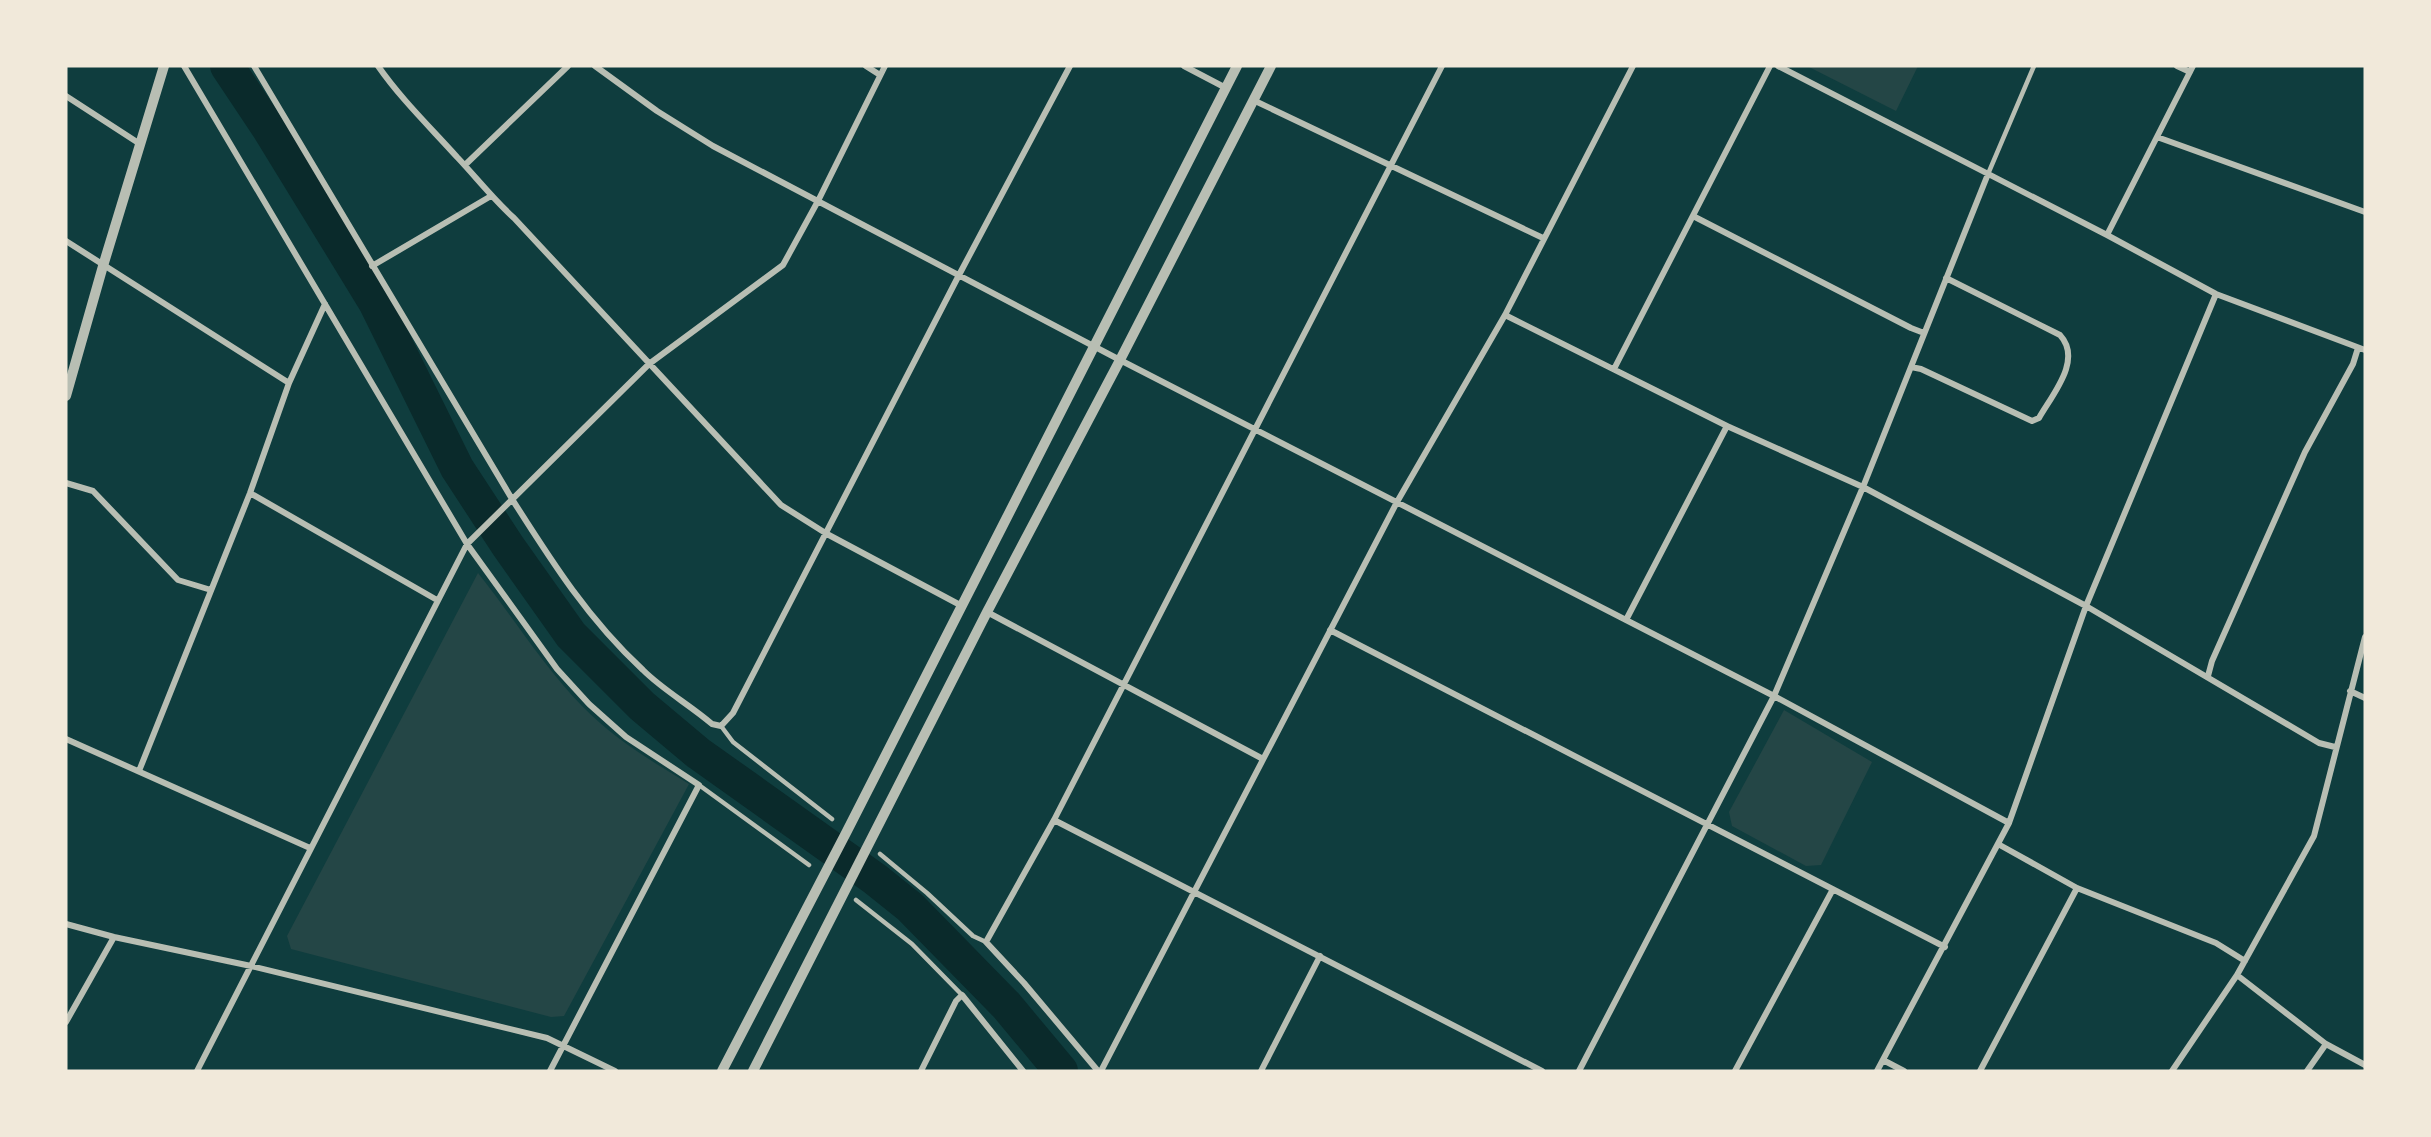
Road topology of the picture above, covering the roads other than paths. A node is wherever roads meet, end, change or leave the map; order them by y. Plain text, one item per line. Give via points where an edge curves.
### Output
1 (164, 66) edge
2 (184, 66) edge
3 (254, 66) edge
4 (378, 66) edge
5 (568, 66) edge
6 (595, 66) edge
7 (866, 66) edge
8 (885, 66) edge
9 (1070, 66) edge
10 (1184, 66) edge
11 (1237, 66) edge
12 (1271, 66) edge
13 (1442, 66) edge
14 (1633, 66) edge
15 (1770, 66) edge
16 (1778, 66) edge
17 (2034, 66) edge
18 (2177, 66) edge
19 (2192, 69) edge
20 (880, 75) junction
21 (1226, 88) junction
22 (66, 96) edge
23 (1253, 100) junction
24 (2157, 137) junction
25 (140, 144) junction
26 (465, 165) junction
27 (1391, 165) junction
28 (1988, 174) junction
29 (491, 196) junction
30 (818, 201) junction
31 (2365, 212) edge
32 (1693, 216) junction
33 (2107, 235) junction
34 (1543, 238) junction
35 (66, 241) edge
36 (103, 266) junction
37 (372, 266) junction
38 (959, 275) junction
39 (1946, 278) junction
40 (2216, 294) junction
41 (325, 304) junction
42 (1505, 315) junction
43 (1924, 333) junction
44 (1093, 345) junction
45 (2362, 349) edge
46 (1120, 360) junction
47 (649, 364) junction
48 (1911, 367) junction
49 (1614, 369) junction
50 (289, 383) junction
51 (66, 396) edge
52 (1727, 426) junction
53 (1256, 430) junction
54 (66, 483) edge
55 (1863, 487) junction
56 (250, 493) junction
57 (512, 499) junction
58 (1397, 502) junction
59 (827, 534) junction
60 (467, 544) junction
61 (211, 590) junction
62 (437, 600) junction
63 (962, 606) junction
64 (2086, 606) junction
65 (987, 612) junction
66 (1626, 620) junction
67 (1330, 630) junction
68 (2365, 637) edge
69 (2208, 676) junction
70 (1124, 685) junction
71 (2350, 691) junction
72 (1774, 696) junction
73 (2365, 698) edge
74 (721, 726) junction
75 (66, 739) edge
76 (2335, 747) junction
77 (1263, 759) junction
78 (139, 771) junction
79 (699, 784) junction
80 (832, 819) dead end
81 (1054, 820) junction
82 (1706, 824) junction
83 (2009, 824) junction
84 (1998, 844) junction
85 (310, 848) junction
86 (880, 854) dead end
87 (809, 865) dead end
88 (2077, 888) junction
89 (1194, 891) junction
90 (1832, 891) junction
91 (856, 900) dead end
92 (66, 924) edge
93 (114, 937) junction
94 (986, 942) junction
95 (1945, 947) junction
96 (1320, 956) junction
97 (2245, 961) junction
98 (251, 966) junction
99 (2237, 975) junction
100 (962, 995) junction
101 (66, 1022) edge
102 (2326, 1044) junction
103 (564, 1046) junction
104 (1883, 1060) junction
105 (2365, 1065) edge
106 (197, 1071) edge
107 (550, 1071) edge
108 (615, 1071) edge
109 (722, 1071) edge
110 (753, 1071) edge
111 (921, 1071) edge
112 (1023, 1071) edge
113 (1100, 1071) edge
114 (1261, 1071) edge
115 (1542, 1071) edge
116 (1579, 1071) edge
117 (1735, 1071) edge
118 (1877, 1071) edge
119 (1904, 1071) edge
120 (1980, 1071) edge
121 (2172, 1071) edge
122 (2307, 1071) edge

1 - 25 street
2 - 41 street
3 - 37 street
4 - 26 street via 392,87
5 - 26 street
6 - 30 street via 712,146
7 - 20 street
8 - 20 street
9 - 38 street
10 - 21 street
11 - 21 street
12 - 23 street
13 - 27 street
14 - 34 street
15 - 32 street
16 - 28 street
17 - 28 lane
18 - 19 street
19 - 24 street
20 - 30 street
21 - 44 street
22 - 25 street
23 - 27 street
23 - 46 street
24 - 31 street
24 - 33 street
25 - 36 street
26 - 29 street
27 - 34 street
27 - 53 street
28 - 33 street
28 - 39 street
29 - 37 street
29 - 47 street
30 - 38 street
30 - 47 street via 783,265
32 - 43 street
32 - 49 street
33 - 40 street
34 - 42 street
35 - 36 street
36 - 50 street
36 - 51 street
37 - 57 street
38 - 44 street
38 - 59 street
39 - 43 street
39 - 48 street via 2061,335 2066,341 2069,366 2039,418 2032,421
40 - 45 street
40 - 64 street
41 - 50 street
41 - 60 street
42 - 49 street
42 - 58 street
43 - 48 street
44 - 46 street
44 - 63 street
45 - 69 street via 2305,452
46 - 53 street
46 - 65 street
47 - 57 street
47 - 59 street via 781,505
48 - 55 street
49 - 52 street
50 - 56 street
52 - 55 street
52 - 66 street
53 - 58 street
53 - 70 street
54 - 61 street via 93,491 178,580
55 - 64 street
55 - 72 street
56 - 61 street
56 - 62 street
57 - 60 street
57 - 74 street via 600,628 645,672 712,724
58 - 66 street
58 - 67 street
59 - 63 street
59 - 74 street via 734,713
60 - 62 street
60 - 79 street via 557,669 589,704 626,737
61 - 78 street
62 - 85 street
63 - 109 street
64 - 69 street
64 - 83 street
65 - 70 street
65 - 110 street
66 - 72 street
67 - 77 street
67 - 82 street
68 - 71 street
69 - 76 street via 2319,742
70 - 77 street
70 - 81 street
71 - 73 street
71 - 76 street
72 - 82 street
72 - 83 street
74 - 80 lane via 733,742
75 - 78 street
76 - 97 street via 2314,836
77 - 89 street
78 - 85 street
79 - 87 lane
79 - 103 street
81 - 89 street
81 - 94 street
82 - 90 street
82 - 116 street
83 - 84 street
84 - 88 street
84 - 95 street
85 - 98 street
86 - 94 lane via 973,936
88 - 97 street via 2216,944
88 - 120 street
89 - 96 street
89 - 113 street
90 - 95 street
90 - 117 street
91 - 100 lane via 912,944
92 - 93 street
93 - 98 street
93 - 101 street
94 - 113 street
95 - 104 street
96 - 114 street
96 - 115 street
97 - 99 street
98 - 103 street via 547,1038
98 - 106 street
99 - 102 street
99 - 121 street
100 - 111 street
100 - 112 street
102 - 105 street
102 - 122 street
103 - 107 street
103 - 108 street
104 - 118 street
104 - 119 street

